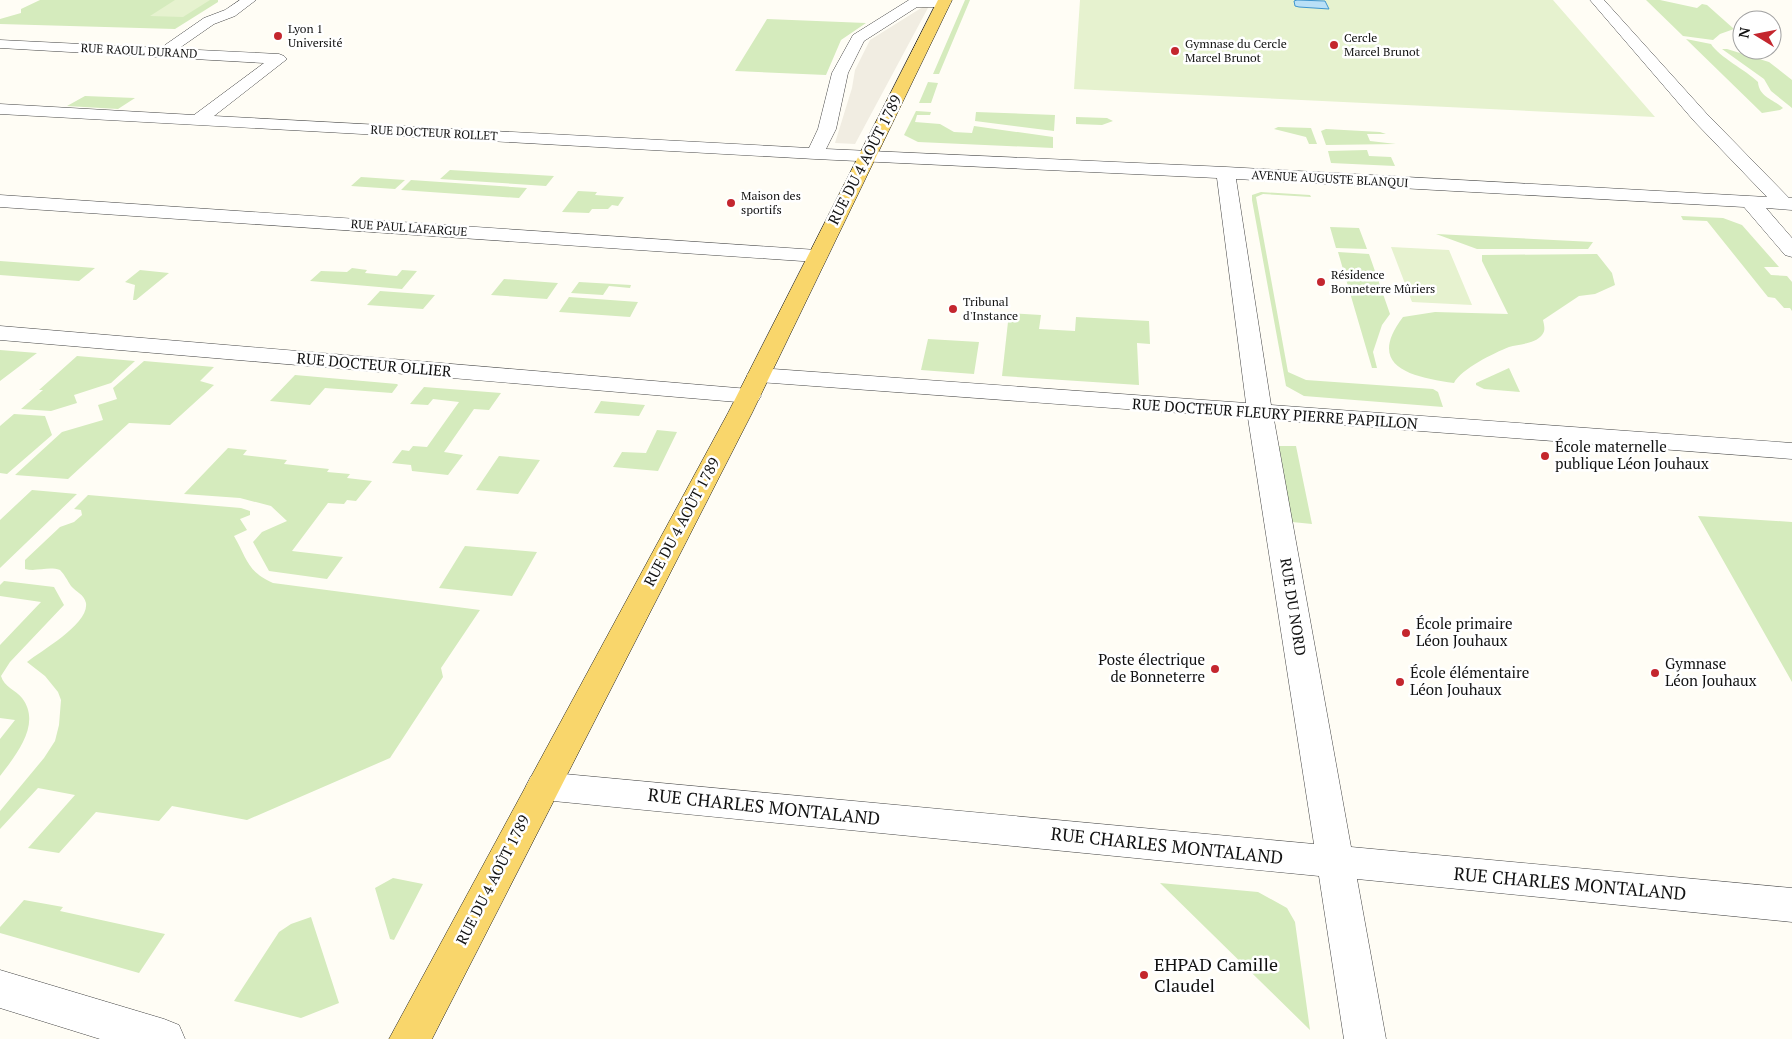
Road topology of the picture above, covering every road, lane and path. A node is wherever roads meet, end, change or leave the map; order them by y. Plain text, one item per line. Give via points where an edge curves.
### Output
1 (249, 0) edge
2 (1597, 0) edge
3 (945, 2) edge
4 (2, 45) edge
5 (167, 50) junction
6 (74, 99) dead end
7 (0, 109) edge
8 (52, 112) junction
9 (198, 120) junction
10 (815, 154) junction
11 (867, 156) junction
12 (1226, 174) junction
13 (0, 201) edge
14 (1750, 202) junction
15 (1788, 204) edge
16 (1792, 251) edge
17 (817, 256) junction
18 (0, 334) edge
19 (754, 386) junction
20 (1260, 413) junction
21 (1792, 451) edge
22 (543, 786) junction
23 (1336, 862) junction
24 (1792, 905) edge
25 (0, 989) edge
26 (164, 1039) edge
27 (410, 1039) edge
28 (1365, 1039) edge

1 - 5 street via 221,22
2 - 15 street via 1700,117
3 - 10 street via 914,3 858,38 840,73 827,129
3 - 11 main road, RUE DU 4 AOÛT 1789
4 - 5 street, RUE RAOUL DURAND
5 - 9 street, RUE RAOUL DURAND via 279,58
6 - 8 street
7 - 8 street, RUE DOCTEUR ROLLET
8 - 9 street, RUE DOCTEUR ROLLET
9 - 10 street, RUE DOCTEUR ROLLET
10 - 11 street, RUE DOCTEUR ROLLET
11 - 12 street, AVENUE AUGUSTE BLANQUI
11 - 17 main road, RUE DU 4 AOÛT 1789
12 - 14 street, AVENUE AUGUSTE BLANQUI
12 - 20 street, RUE DU NORD
13 - 17 street, RUE PAUL LAFARGUE
14 - 15 street, AVENUE AUGUSTE BLANQUI
14 - 16 street
17 - 19 main road, RUE DU 4 AOÛT 1789
18 - 19 street, RUE DOCTEUR OLLIER
19 - 20 street, RUE DOCTEUR FLEURY PIERRE PAPILLON
19 - 22 main road, RUE DU 4 AOÛT 1789
20 - 21 street, RUE DOCTEUR FLEURY PIERRE PAPILLON
20 - 23 street, RUE DU NORD
22 - 23 street, RUE CHARLES MONTALAND
22 - 27 main road, RUE DU 4 AOÛT 1789
23 - 24 street, RUE CHARLES MONTALAND
23 - 28 street, RUE DU NORD
25 - 26 street

